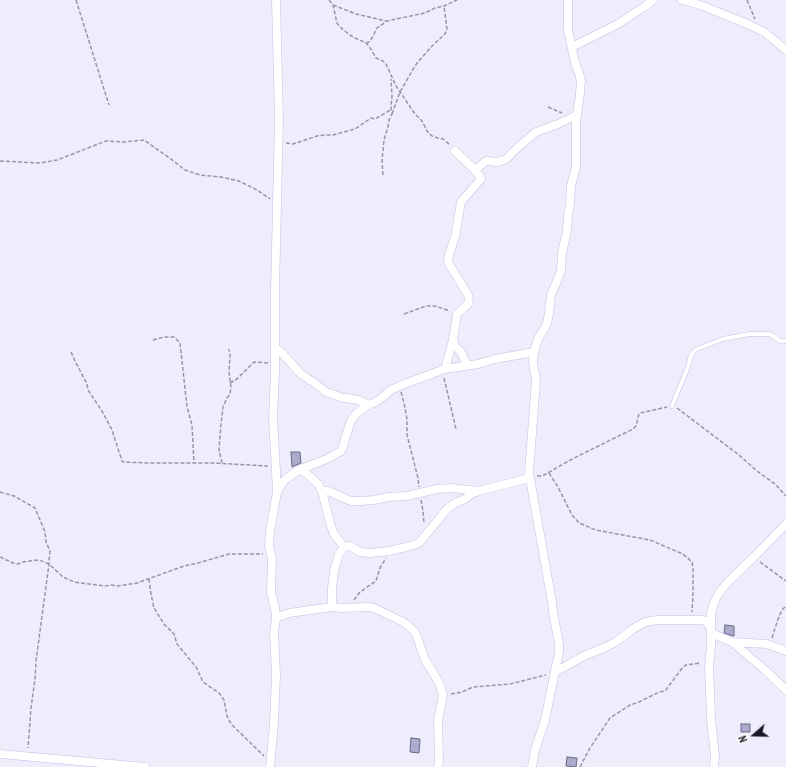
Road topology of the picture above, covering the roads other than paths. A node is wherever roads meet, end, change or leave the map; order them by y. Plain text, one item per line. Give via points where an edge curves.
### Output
1 (276, 0) edge
2 (568, 0) edge
3 (653, 0) edge
4 (682, 0) edge
5 (572, 47) junction
6 (786, 50) edge
7 (577, 115) junction
8 (456, 151) road end
9 (475, 170) junction
10 (454, 340) junction
11 (786, 341) edge
12 (274, 348) junction
13 (534, 352) junction
14 (467, 365) junction
15 (444, 369) junction
16 (368, 405) junction
17 (672, 406) road end
18 (298, 470) junction
19 (530, 475) junction
20 (478, 490) junction
21 (322, 491) junction
22 (276, 492) junction
23 (786, 524) edge
24 (344, 547) junction
25 (332, 607) junction
26 (276, 618) junction
27 (711, 630) junction
28 (732, 642) junction
29 (784, 650) edge
30 (786, 659) edge
31 (555, 672) junction
32 (786, 690) edge
33 (0, 754) edge
34 (270, 764) edge
35 (145, 767) edge
36 (438, 767) edge
37 (532, 767) edge
38 (714, 767) edge

1 - 12 street via 279,140
2 - 5 street via 568,30
3 - 5 street via 618,24
4 - 6 street via 703,6 764,32
5 - 7 street via 581,81
7 - 9 street via 536,132 506,159 497,162 486,161
7 - 13 street via 576,167 571,186 561,271 551,295 547,324
8 - 9 street
9 - 10 street via 481,179 461,202 448,261 468,295 468,304 458,314
10 - 14 street
10 - 15 street
11 - 17 lane via 770,334 749,334 723,339 697,349 690,358
12 - 16 street via 280,351 301,374 326,392
12 - 22 street via 272,418
13 - 14 street
13 - 19 street via 536,380
14 - 15 street
15 - 16 street via 399,386
16 - 18 street via 353,417 341,451
18 - 21 street via 308,475
18 - 22 street via 286,478
19 - 20 street
19 - 31 street via 559,644 560,652
20 - 21 street via 437,489 407,496 361,501 351,501 328,490
20 - 24 street via 447,509 420,542 414,545 370,553 360,552 350,546
21 - 24 street via 334,534
22 - 26 street via 269,547 272,567 271,588
23 - 27 street via 719,594 711,613
24 - 25 street via 334,571
25 - 26 street via 294,612
25 - 36 street via 374,608 404,623 416,634 425,660 443,695 438,721
26 - 34 street via 275,705
27 - 28 street
27 - 31 street via 706,621 645,622 618,641
27 - 38 street via 709,662
28 - 29 street via 767,644
28 - 32 street
29 - 30 street
31 - 37 street
33 - 35 street

